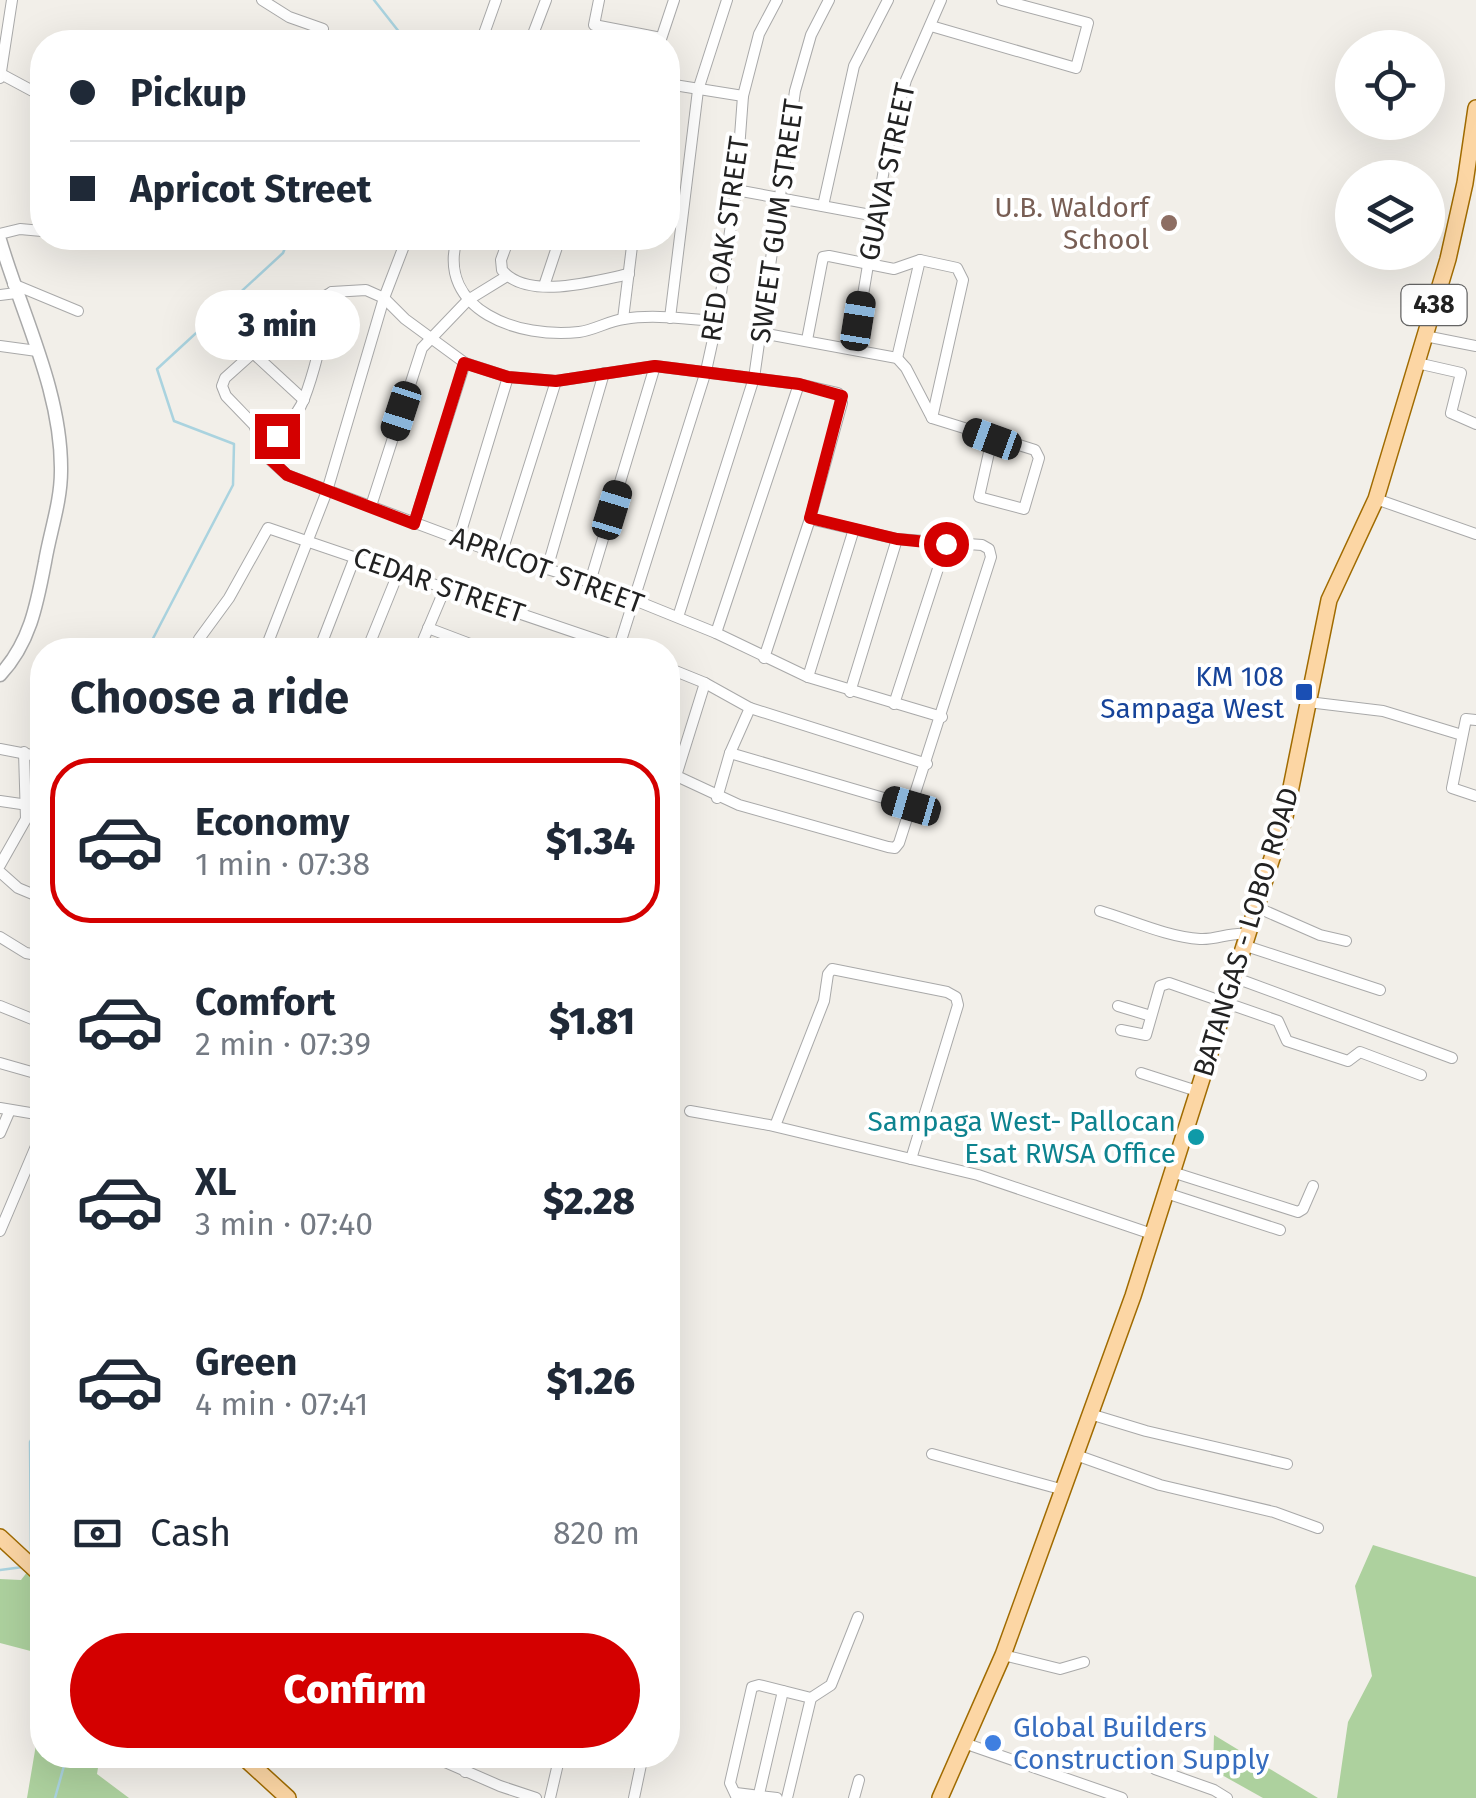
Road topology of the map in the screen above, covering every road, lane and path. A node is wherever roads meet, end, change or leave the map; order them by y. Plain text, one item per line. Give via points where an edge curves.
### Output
1 (12, 0) edge
2 (262, 0) edge
3 (546, 0) edge
4 (599, 0) edge
5 (674, 0) edge
6 (727, 0) edge
7 (777, 0) edge
8 (829, 0) edge
9 (888, 0) edge
10 (941, 0) edge
11 (1002, 0) edge
12 (491, 3) edge
13 (930, 26) junction
14 (323, 29) dead end
15 (484, 30) edge
16 (535, 30) edge
17 (616, 30) edge
18 (664, 30) edge
19 (0, 76) edge
20 (680, 86) edge
21 (30, 90) edge
22 (698, 90) junction
23 (742, 96) junction
24 (1476, 108) edge
25 (1471, 184) edge
26 (736, 190) junction
27 (780, 199) junction
28 (823, 206) junction
29 (876, 216) junction
30 (30, 230) edge
31 (0, 237) edge
32 (680, 237) edge
33 (402, 250) edge
34 (455, 250) edge
35 (505, 250) edge
36 (556, 250) edge
37 (631, 250) edge
38 (678, 250) edge
39 (920, 260) junction
40 (867, 265) junction
41 (629, 274) junction
42 (506, 276) junction
43 (544, 286) junction
44 (15, 289) junction
45 (332, 292) junction
46 (0, 295) edge
47 (384, 298) junction
48 (468, 300) junction
49 (78, 311) dead end
50 (670, 318) junction
51 (623, 319) junction
52 (717, 322) junction
53 (761, 333) junction
54 (1425, 336) junction
55 (807, 340) junction
56 (426, 343) junction
57 (0, 346) edge
58 (1476, 346) edge
59 (854, 349) junction
60 (37, 351) junction
61 (253, 353) junction
62 (897, 358) junction
63 (464, 363) junction
64 (1417, 363) junction
65 (655, 366) junction
66 (706, 371) junction
67 (604, 373) junction
68 (508, 377) junction
69 (754, 378) junction
70 (556, 381) junction
71 (799, 384) junction
72 (304, 400) junction
73 (932, 418) junction
74 (1476, 424) edge
75 (992, 439) junction
76 (268, 457) junction
77 (326, 491) junction
78 (1376, 498) junction
79 (371, 506) junction
80 (810, 518) junction
81 (414, 524) junction
82 (854, 529) junction
83 (1476, 534) edge
84 (460, 538) junction
85 (897, 539) junction
86 (308, 540) junction
87 (946, 544) junction
88 (501, 554) junction
89 (355, 557) junction
90 (547, 569) junction
91 (398, 571) junction
92 (590, 582) junction
93 (446, 586) junction
94 (635, 601) junction
95 (678, 617) junction
96 (428, 628) junction
97 (716, 633) junction
98 (202, 638) edge
99 (270, 638) edge
100 (324, 638) edge
101 (372, 638) edge
102 (424, 638) edge
103 (454, 638) edge
104 (590, 638) edge
105 (624, 638) edge
106 (764, 658) junction
107 (680, 673) edge
108 (0, 675) edge
109 (808, 678) junction
110 (705, 682) junction
111 (850, 692) junction
112 (1308, 702) junction
113 (894, 704) junction
114 (750, 708) junction
115 (942, 717) junction
116 (1476, 720) edge
117 (1462, 735) junction
118 (0, 749) edge
119 (24, 752) junction
120 (680, 752) edge
121 (30, 753) edge
122 (730, 753) junction
123 (927, 764) junction
124 (680, 778) edge
125 (1476, 796) edge
126 (717, 798) junction
127 (0, 801) edge
128 (28, 805) junction
129 (911, 806) junction
130 (0, 868) edge
131 (30, 893) edge
132 (1256, 907) junction
133 (1100, 911) dead end
134 (0, 938) edge
135 (1245, 940) junction
136 (1346, 941) dead end
137 (30, 953) edge
138 (1233, 978) junction
139 (1380, 990) dead end
140 (1224, 1004) junction
141 (0, 1006) edge
142 (1118, 1006) dead end
143 (1151, 1016) junction
144 (30, 1018) edge
145 (1121, 1030) dead end
146 (1452, 1058) dead end
147 (0, 1063) edge
148 (30, 1072) edge
149 (1141, 1073) dead end
150 (1422, 1075) dead end
151 (1197, 1092) junction
152 (5, 1109) edge
153 (690, 1112) dead end
154 (30, 1114) edge
155 (775, 1126) junction
156 (0, 1133) edge
157 (911, 1159) junction
158 (30, 1160) edge
159 (1172, 1172) junction
160 (1314, 1186) dead end
161 (1166, 1193) junction
162 (1280, 1230) dead end
163 (0, 1231) edge
164 (1152, 1234) junction
165 (1090, 1414) junction
166 (932, 1454) dead end
167 (1076, 1454) junction
168 (1287, 1464) dead end
169 (1064, 1490) junction
170 (1318, 1528) dead end
171 (3, 1540) edge
172 (30, 1564) edge
173 (858, 1617) dead end
174 (1003, 1654) junction
175 (1084, 1662) dead end
176 (783, 1691) junction
177 (812, 1698) junction
178 (964, 1743) junction
179 (255, 1768) edge
180 (457, 1768) edge
181 (466, 1768) edge
182 (557, 1768) edge
183 (640, 1768) edge
184 (1156, 1769) dead end
185 (465, 1772) junction
186 (859, 1780) dead end
187 (759, 1794) junction
188 (737, 1795) edge
189 (1221, 1796) edge
190 (532, 1797) edge
191 (288, 1798) edge
192 (550, 1798) edge
193 (634, 1798) edge
194 (777, 1798) edge
195 (787, 1798) edge
196 (854, 1798) edge
197 (940, 1798) edge
198 (1122, 1798) edge

1 - 19 street
2 - 14 street
3 - 16 street
4 - 17 street via 594,25
5 - 18 street
6 - 22 street
7 - 23 street, RED OAK STREET via 759,34
8 - 27 street, SWEET GUM STREET via 810,35 795,91
9 - 28 street via 854,66
10 - 13 street, GUAVA STREET
11 - 13 street via 1088,22 1078,65 1072,69
12 - 15 street
13 - 29 street, GUAVA STREET via 906,80
19 - 21 street
20 - 22 street
22 - 23 street
22 - 32 street
23 - 26 street, RED OAK STREET
24 - 25 main road, BATANGAS - LOBO ROAD / 438
25 - 54 main road, BATANGAS - LOBO ROAD / 438
26 - 27 street
26 - 52 street, RED OAK STREET
27 - 28 street
27 - 53 street, SWEET GUM STREET
28 - 29 street
29 - 40 street, GUAVA STREET
30 - 31 street
31 - 44 street
33 - 47 street
34 - 48 street via 453,268
35 - 42 street
36 - 43 street
37 - 41 street
38 - 50 street
39 - 40 street via 894,269
39 - 62 street
39 - 73 street via 957,268 963,280
40 - 55 street via 822,257
40 - 59 street, GUAVA STREET
41 - 43 street
41 - 51 street
42 - 43 street
42 - 48 street
44 - 46 street
44 - 49 street
44 - 60 street
45 - 47 street via 352,289
45 - 61 street
45 - 72 street
47 - 56 street
47 - 77 street
48 - 51 street via 513,326 563,333
48 - 56 street
50 - 51 street
50 - 52 street
52 - 66 street, RED OAK STREET
53 - 55 street
53 - 69 street, SWEET GUM STREET
54 - 58 street
54 - 64 main road, BATANGAS - LOBO ROAD / 438
55 - 59 street
56 - 63 street
56 - 79 street
57 - 60 street
59 - 62 street
60 - 108 street via 60,441 59,500 34,614
61 - 72 street
61 - 76 street via 222,386 254,425
62 - 73 street
63 - 68 street
63 - 81 street
64 - 74 street via 1461,373 1451,412
64 - 78 main road, BATANGAS - LOBO ROAD / 438
65 - 66 street
65 - 67 street
65 - 92 street
66 - 69 street
66 - 94 street, RED OAK STREET
67 - 70 street
67 - 90 street
68 - 70 street
68 - 84 street
69 - 71 street
69 - 95 street, SWEET GUM STREET
70 - 88 street
71 - 80 street via 838,392 842,403
71 - 97 street
72 - 76 street
73 - 75 street
75 - 75 street via 1039,454 1024,509 979,497
76 - 77 street, APRICOT STREET via 287,475
77 - 79 street, APRICOT STREET
77 - 86 street
78 - 83 street
78 - 112 main road, BATANGAS - LOBO ROAD / 438 via 1329,600
79 - 81 street, APRICOT STREET
80 - 82 street
80 - 106 street
81 - 84 street, APRICOT STREET
82 - 85 street
82 - 109 street
84 - 88 street, APRICOT STREET
85 - 87 street
85 - 111 street
86 - 89 street, CEDAR STREET
86 - 98 street, CEDAR STREET via 268,528
86 - 99 street
87 - 113 street
87 - 115 street via 982,546 990,557
88 - 90 street, APRICOT STREET
89 - 91 street, CEDAR STREET
89 - 100 street
90 - 92 street, APRICOT STREET
91 - 93 street, CEDAR STREET
91 - 101 street
92 - 94 street, APRICOT STREET
93 - 96 street
93 - 104 street, CEDAR STREET
94 - 95 street, APRICOT STREET
94 - 105 street, RED OAK STREET
95 - 97 street, APRICOT STREET
96 - 102 street
96 - 103 street
97 - 106 street, APRICOT STREET
106 - 109 street, APRICOT STREET
107 - 110 street
109 - 111 street, APRICOT STREET
110 - 114 street
110 - 120 street
111 - 113 street, APRICOT STREET
112 - 117 street via 1383,711
112 - 132 main road, BATANGAS - LOBO ROAD / 438 via 1284,817
113 - 115 street, APRICOT STREET
114 - 122 street
114 - 123 street
115 - 123 street
116 - 117 street via 1466,719
117 - 125 street via 1452,788
118 - 119 street
119 - 121 street
119 - 128 street
122 - 126 street
122 - 129 street
123 - 129 street
124 - 126 street
126 - 129 street via 894,848
127 - 128 street
128 - 130 street
130 - 131 street
132 - 135 main road, BATANGAS - LOBO ROAD / 438
132 - 136 street
133 - 135 street via 1191,938 1230,932
134 - 137 street
135 - 138 main road, BATANGAS - LOBO ROAD / 438
135 - 139 street
138 - 140 main road, BATANGAS - LOBO ROAD / 438
138 - 146 street
140 - 143 street via 1163,982
140 - 150 street via 1278,1021 1288,1041 1348,1061 1360,1052
140 - 151 main road, BATANGAS - LOBO ROAD / 438
141 - 144 street
142 - 143 street
143 - 145 street via 1146,1035
147 - 148 street
149 - 151 street
151 - 159 main road, BATANGAS - LOBO ROAD / 438
152 - 154 street
152 - 156 street
153 - 155 street
155 - 157 street
155 - 157 street via 832,969 947,992 958,1004
157 - 164 street
158 - 163 street
159 - 160 street via 1298,1212
159 - 161 main road, BATANGAS - LOBO ROAD / 438
161 - 162 street
161 - 164 main road, BATANGAS - LOBO ROAD / 438
164 - 165 main road, BATANGAS - LOBO ROAD / 438
165 - 167 main road, BATANGAS - LOBO ROAD / 438
165 - 168 street
166 - 169 street
167 - 169 main road, BATANGAS - LOBO ROAD / 438
167 - 170 street via 1160,1485
169 - 174 main road, BATANGAS - LOBO ROAD / 438
171 - 172 main road
173 - 177 street via 831,1685
174 - 175 street via 1060,1669
174 - 178 main road, BATANGAS - LOBO ROAD / 438
176 - 177 street
176 - 187 street
176 - 188 street via 752,1687 730,1777
177 - 195 street
178 - 197 main road, BATANGAS - LOBO ROAD / 438
178 - 198 street
179 - 191 main road
180 - 185 street
181 - 185 street
182 - 192 street
183 - 193 street
184 - 189 street
185 - 190 street
186 - 196 street
187 - 188 street
187 - 194 street

